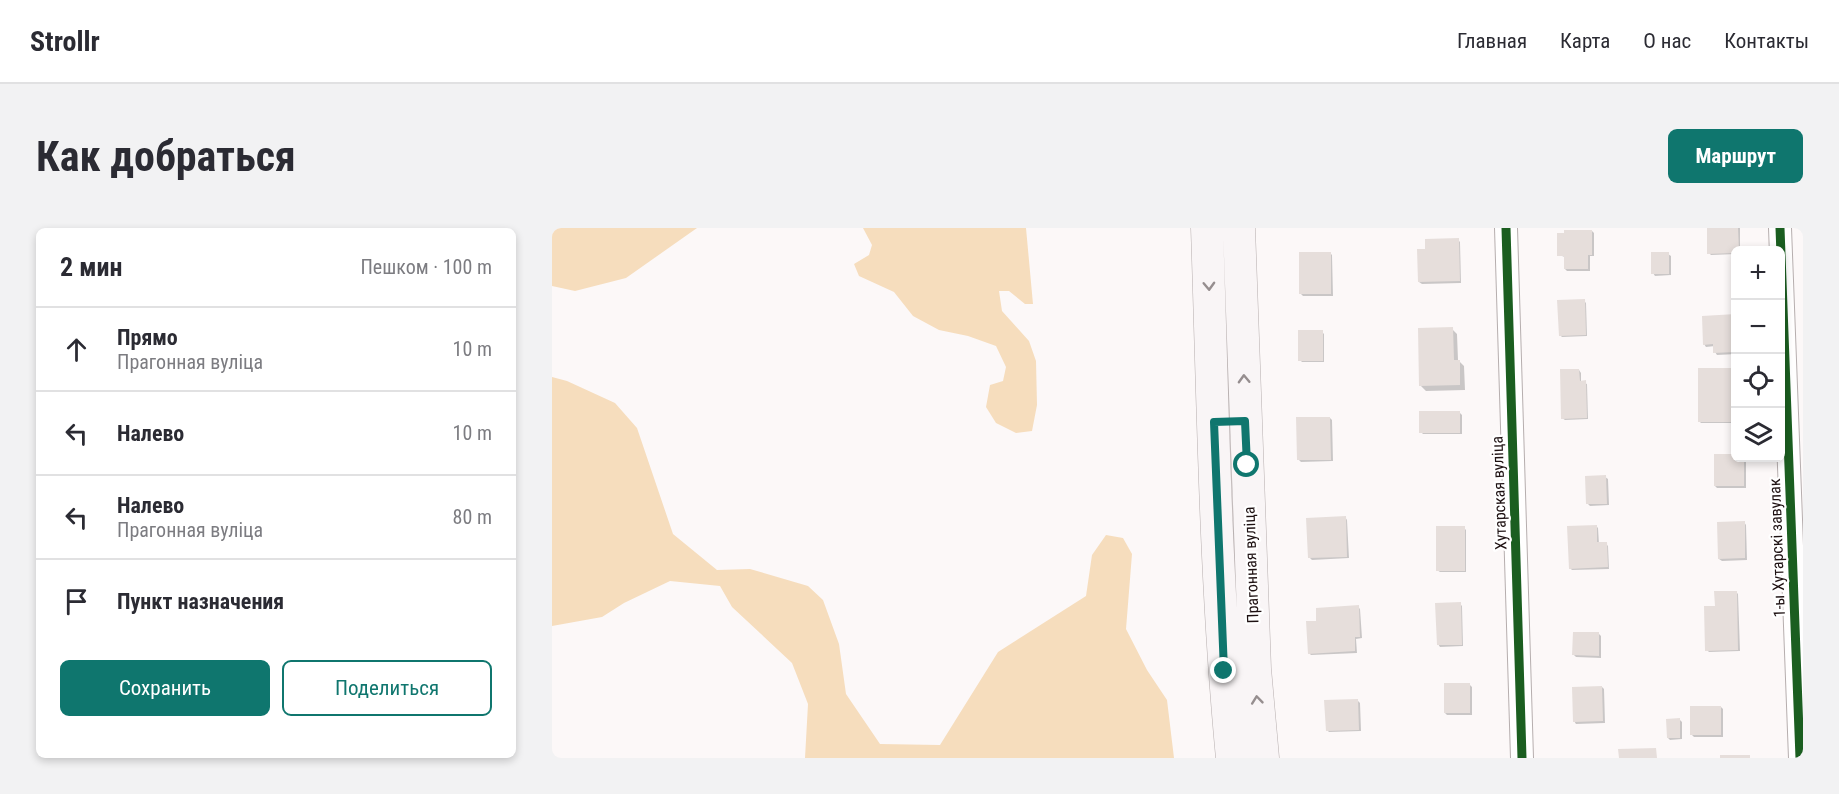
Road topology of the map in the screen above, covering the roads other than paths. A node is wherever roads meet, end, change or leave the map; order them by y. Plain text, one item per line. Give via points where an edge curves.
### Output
1 (1207, 228) edge
2 (1239, 228) edge
3 (1506, 228) edge
4 (1780, 228) edge
5 (1245, 421) junction
6 (1214, 422) junction
7 (1232, 758) edge
8 (1263, 758) edge
9 (1522, 758) edge
10 (1800, 758) edge

1 -> 6 main road, Прагонная вуліца
5 -> 2 main road, Прагонная вуліца
3 - 9 street, Хутарская вуліца
4 - 10 street, 1-ы Хутарскі завулак
5 - 6 street
8 -> 5 main road, Прагонная вуліца via 1254,669
6 - 7 main road, Прагонная вуліца via 1222,639

